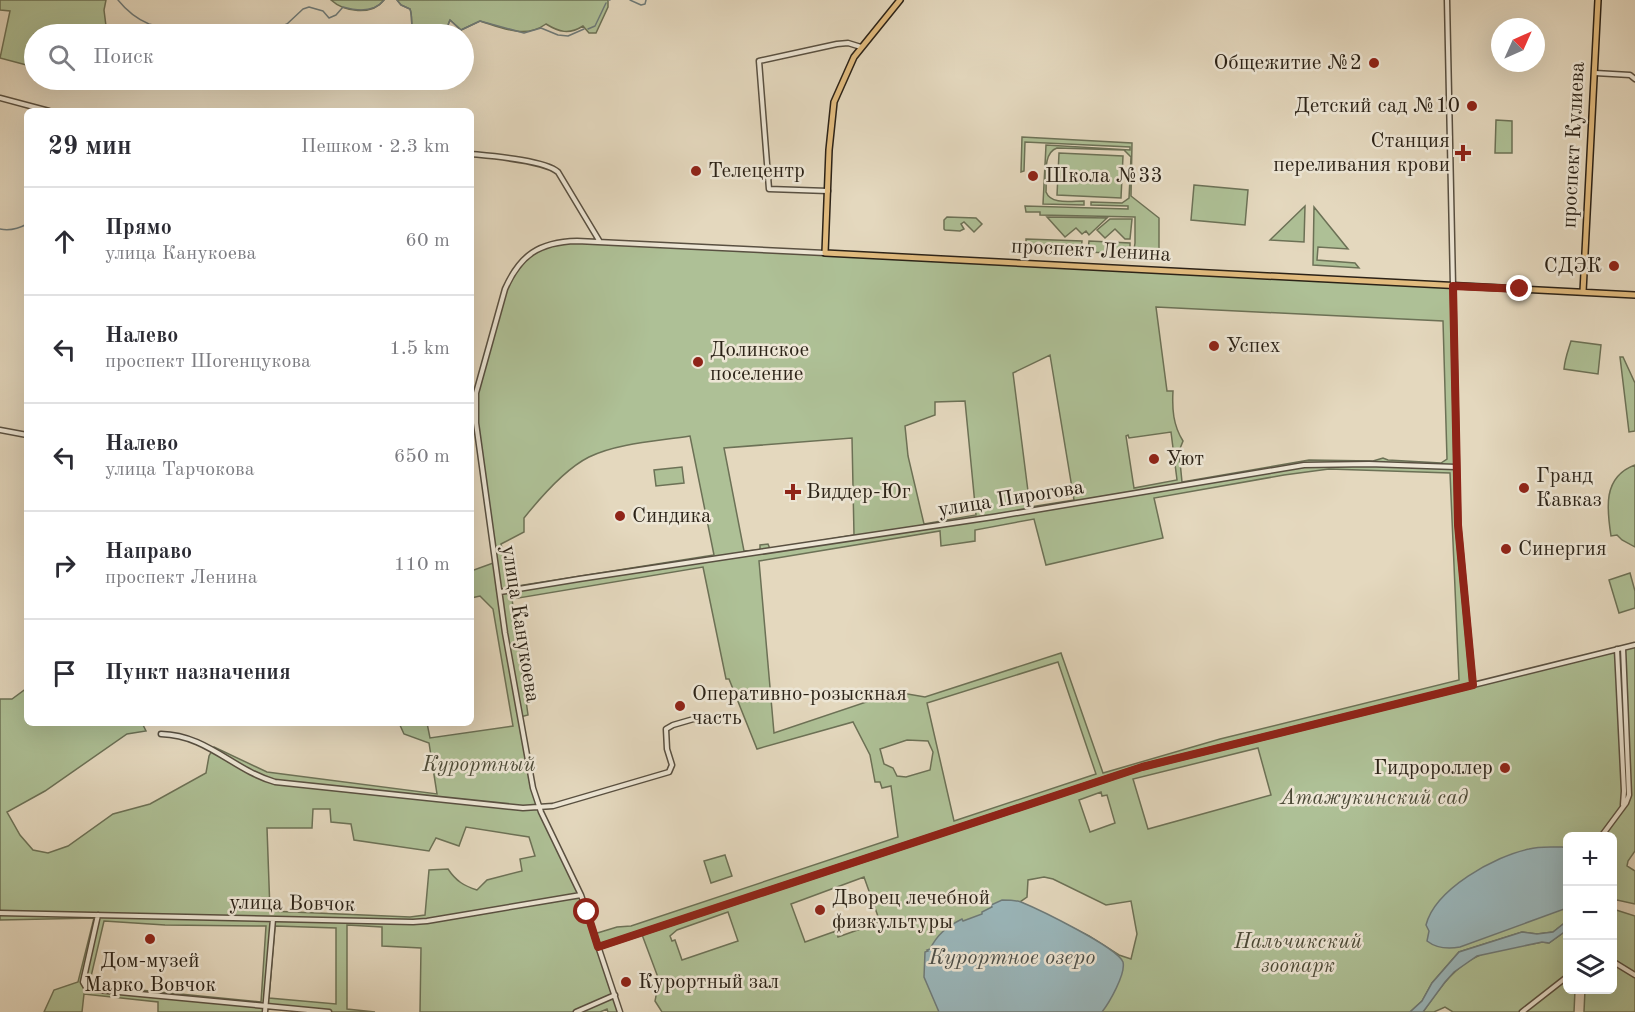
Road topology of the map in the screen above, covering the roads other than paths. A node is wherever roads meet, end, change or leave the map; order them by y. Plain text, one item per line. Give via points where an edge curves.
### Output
1 (900, 0) edge
2 (1447, 0) edge
3 (1598, 0) edge
4 (861, 47) junction
5 (1595, 74) junction
6 (1635, 79) edge
7 (0, 98) edge
8 (38, 108) edge
9 (474, 154) edge
10 (828, 190) junction
11 (600, 242) junction
12 (546, 245) joint
13 (825, 253) junction
14 (1453, 286) junction
15 (1583, 292) junction
16 (1635, 295) edge
17 (474, 403) edge
18 (474, 414) edge
19 (0, 430) edge
20 (24, 434) edge
21 (1456, 467) junction
22 (500, 592) junction
23 (1635, 645) edge
24 (1623, 648) junction
25 (1617, 649) junction
26 (1473, 685) junction
27 (704, 716) dead end
28 (161, 734) dead end
29 (539, 806) junction
30 (1623, 806) junction
31 (1604, 832) edge
32 (581, 895) junction
33 (0, 913) edge
34 (98, 915) junction
35 (273, 919) junction
36 (598, 947) junction
37 (1617, 964) edge
38 (1635, 975) edge
39 (1563, 980) edge
40 (615, 995) junction
41 (266, 1006) junction
42 (265, 1012) edge
43 (329, 1012) edge
44 (576, 1012) edge
45 (620, 1012) edge
46 (1522, 1012) edge

1 - 4 main road
2 - 14 street
3 - 5 main road, проспект Кулиева
4 - 10 main road via 834,102
4 - 10 street via 837,44 759,61 769,189
5 - 6 street via 1630,75
5 - 15 main road, проспект Кулиева
7 - 8 street
9 - 11 street via 555,169
10 - 13 main road
11 - 12 street, проспект Ленина
11 - 13 street, проспект Ленина
12 - 17 street, улица Канукоева via 520,262 511,275
13 - 14 main road, проспект Ленина
14 - 15 main road, проспект Ленина
14 - 21 street
15 - 16 main road, проспект Ленина
18 - 22 street, улица Канукоева
19 - 20 street
21 - 22 street, улица Пирогова via 1304,465 993,518
21 - 26 street
22 - 29 street, улица Канукоева via 529,771
23 - 24 street
24 - 25 street
24 - 30 street via 1629,795
25 - 26 street
25 - 30 street
26 - 36 street via 1142,767
27 - 29 street via 666,729 672,765 669,772 553,806
28 - 29 street via 198,741 275,782
29 - 32 street, улица Канукоева
30 - 31 street
32 - 35 street, улица Вовчок via 427,921
32 - 36 street, улица Канукоева
33 - 34 street, улица Вовчок
34 - 35 street, улица Вовчок
34 - 41 street via 83,982 87,989
35 - 41 street
36 - 40 street, улица Канукоева
37 - 38 street
39 - 46 street
40 - 44 street
40 - 45 street, улица Канукоева
41 - 42 street
41 - 43 street

